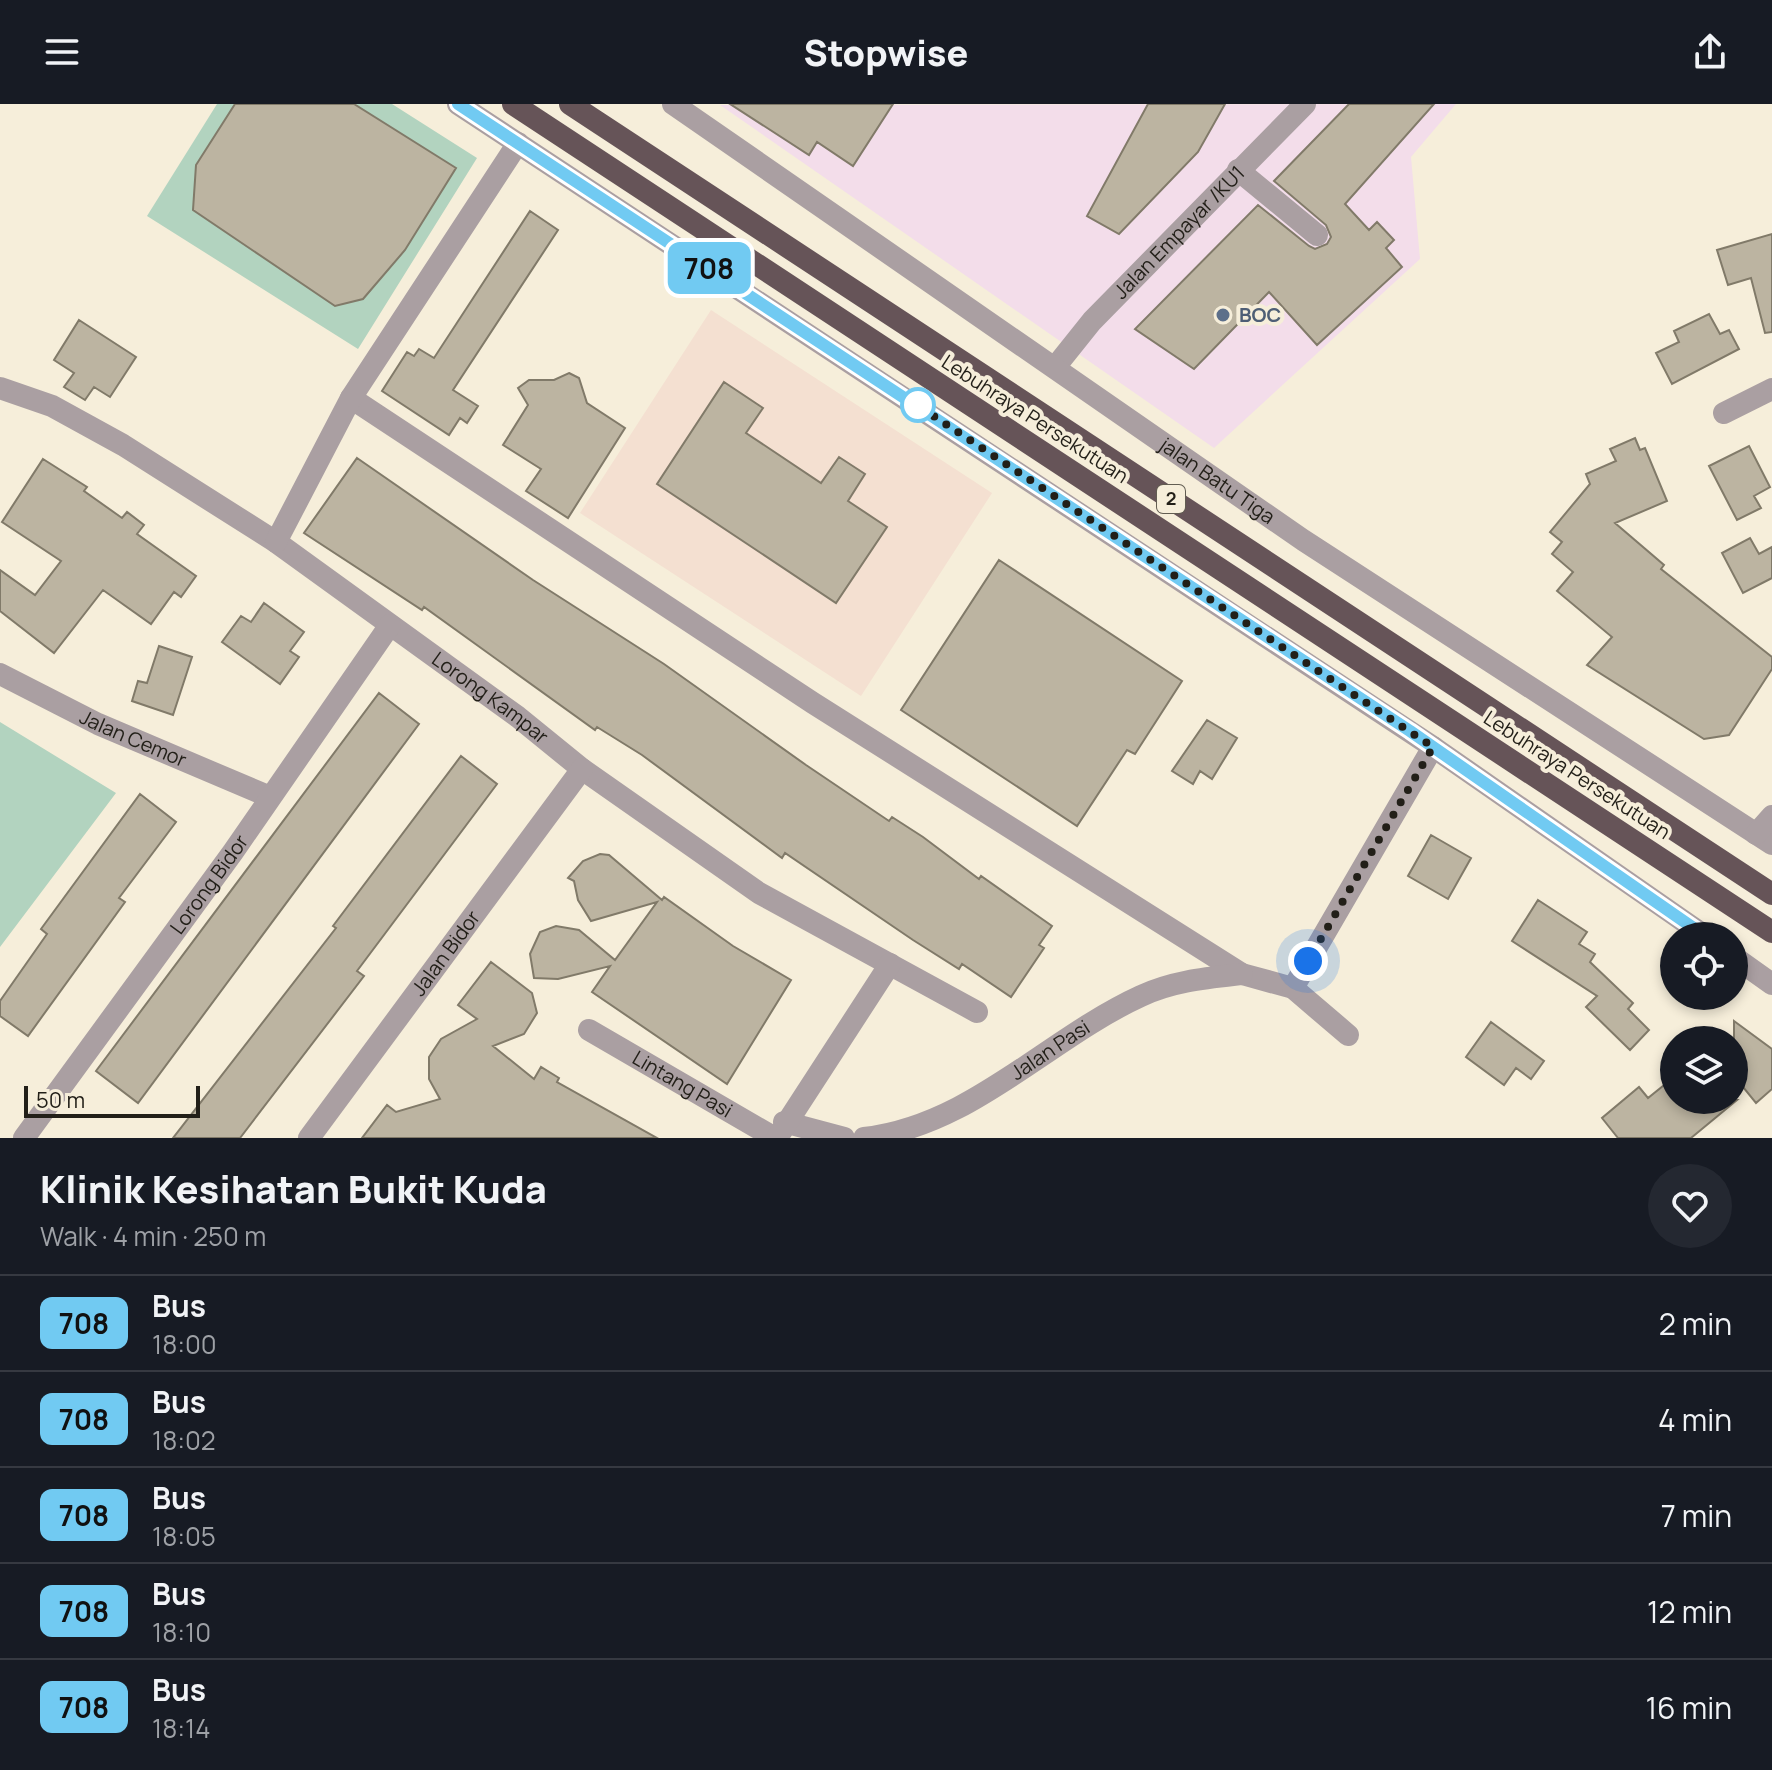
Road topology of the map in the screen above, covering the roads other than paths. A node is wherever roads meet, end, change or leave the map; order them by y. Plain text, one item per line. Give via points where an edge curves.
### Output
1 (458, 104) edge
2 (513, 104) edge
3 (570, 104) edge
4 (1305, 104) edge
5 (676, 105) edge
6 (518, 143) junction
7 (1238, 170) junction
8 (1317, 235) dead end
9 (1056, 366) junction
10 (0, 388) edge
11 (1772, 389) edge
12 (351, 398) junction
13 (1724, 413) dead end
14 (276, 542) junction
15 (390, 625) junction
16 (0, 674) edge
17 (1433, 747) junction
18 (582, 769) junction
19 (270, 797) junction
20 (1772, 816) edge
21 (1764, 839) edge
22 (1772, 894) edge
23 (1685, 922) edge
24 (1772, 932) edge
25 (890, 964) junction
26 (1748, 967) edge
27 (1242, 974) junction
28 (1772, 984) edge
29 (1293, 988) junction
30 (977, 1012) dead end
31 (589, 1030) dead end
32 (1348, 1035) dead end
33 (779, 1133) edge
34 (24, 1138) edge
35 (309, 1138) edge
36 (844, 1138) edge
37 (864, 1138) edge

1 - 6 street
2 - 24 highway, Lebuhraya Persekutuan / 2
3 - 22 highway, Lebuhraya Persekutuan / 2
4 - 7 street, Jalan Empayar /KU1
5 - 9 street, jalan Batu Tiga
6 - 12 street
6 - 17 street
7 - 8 street
7 - 9 street, Jalan Empayar /KU1 via 1092,321
9 - 21 street, jalan Batu Tiga via 1303,540
10 - 14 street, Lorong Kampar via 52,406
11 - 13 street
12 - 14 street
12 - 27 street via 813,703
14 - 15 street, Lorong Kampar
15 - 18 street, Lorong Kampar
15 - 19 street, Lorong Bidor
16 - 19 street, Jalan Cemor via 98,724
17 - 23 street
17 - 29 street
18 - 25 street, Lorong Kampar via 759,893
18 - 35 street, Jalan Bidor
19 - 34 street, Lorong Bidor
20 - 21 street
25 - 30 street, Lorong Kampar
25 - 33 street
26 - 28 street
27 - 29 street
27 - 37 street, Jalan Pasi via 1190,979 1141,996 983,1095 930,1121
29 - 32 street
31 - 33 street, Lintang Pasi
33 - 36 street

